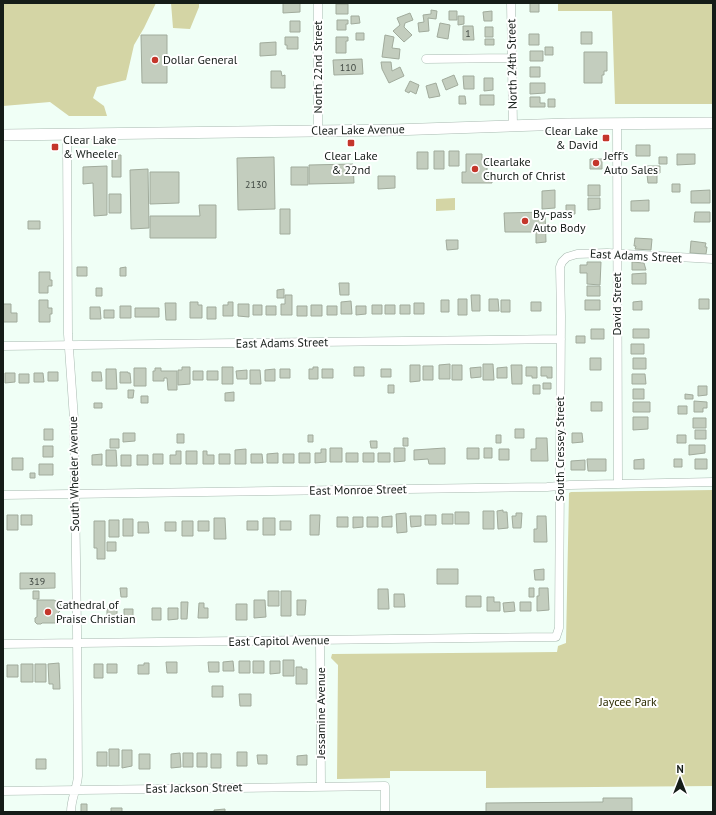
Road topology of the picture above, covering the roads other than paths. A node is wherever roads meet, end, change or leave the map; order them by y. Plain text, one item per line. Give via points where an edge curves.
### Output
1 (318, 3) edge
2 (511, 3) edge
3 (512, 58) junction
4 (426, 59) dead end
5 (713, 123) edge
6 (617, 124) junction
7 (513, 126) junction
8 (318, 131) junction
9 (67, 135) junction
10 (3, 136) edge
11 (616, 254) junction
12 (713, 259) edge
13 (562, 262) joint
14 (561, 339) junction
15 (3, 346) edge
16 (70, 346) junction
17 (713, 482) edge
18 (618, 484) junction
19 (560, 486) junction
20 (3, 495) edge
21 (75, 495) junction
22 (556, 637) joint
23 (320, 641) junction
24 (77, 643) junction
25 (3, 644) edge
26 (321, 786) junction
27 (74, 790) junction
28 (3, 791) edge
29 (71, 812) edge
30 (385, 812) edge

1 - 8 street, North 22nd Street
2 - 3 street, North 24th Street
3 - 4 street
3 - 7 street, North 24th Street
5 - 6 main road, Clear Lake Avenue
6 - 7 main road, Clear Lake Avenue
6 - 11 street, David Street
7 - 8 main road, Clear Lake Avenue
8 - 9 main road, Clear Lake Avenue
9 - 10 main road, Clear Lake Avenue
9 - 16 street, South Wheeler Avenue
11 - 12 street, East Adams Street
11 - 13 street, East Adams Street via 577,254 567,257
11 - 18 street, David Street
13 - 14 street, South Cressey Street
14 - 16 street, East Adams Street
14 - 19 street, South Cressey Street
15 - 16 street, East Adams Street
16 - 21 street, South Wheeler Avenue
17 - 18 street, East Monroe Street
18 - 19 street, East Monroe Street
19 - 21 street, East Monroe Street
19 - 22 street, South Cressey Street via 559,628
20 - 21 street, East Monroe Street
21 - 24 street, South Wheeler Avenue
22 - 23 street, East Capitol Avenue
23 - 24 street, East Capitol Avenue
23 - 26 street, Jessamine Avenue
24 - 25 street, East Capitol Avenue
24 - 27 street, South Wheeler Avenue via 78,773
26 - 27 street, East Jackson Street
26 - 30 street, East Jackson Street via 385,786
27 - 28 street, East Jackson Street
27 - 29 street, South Wheeler Avenue

